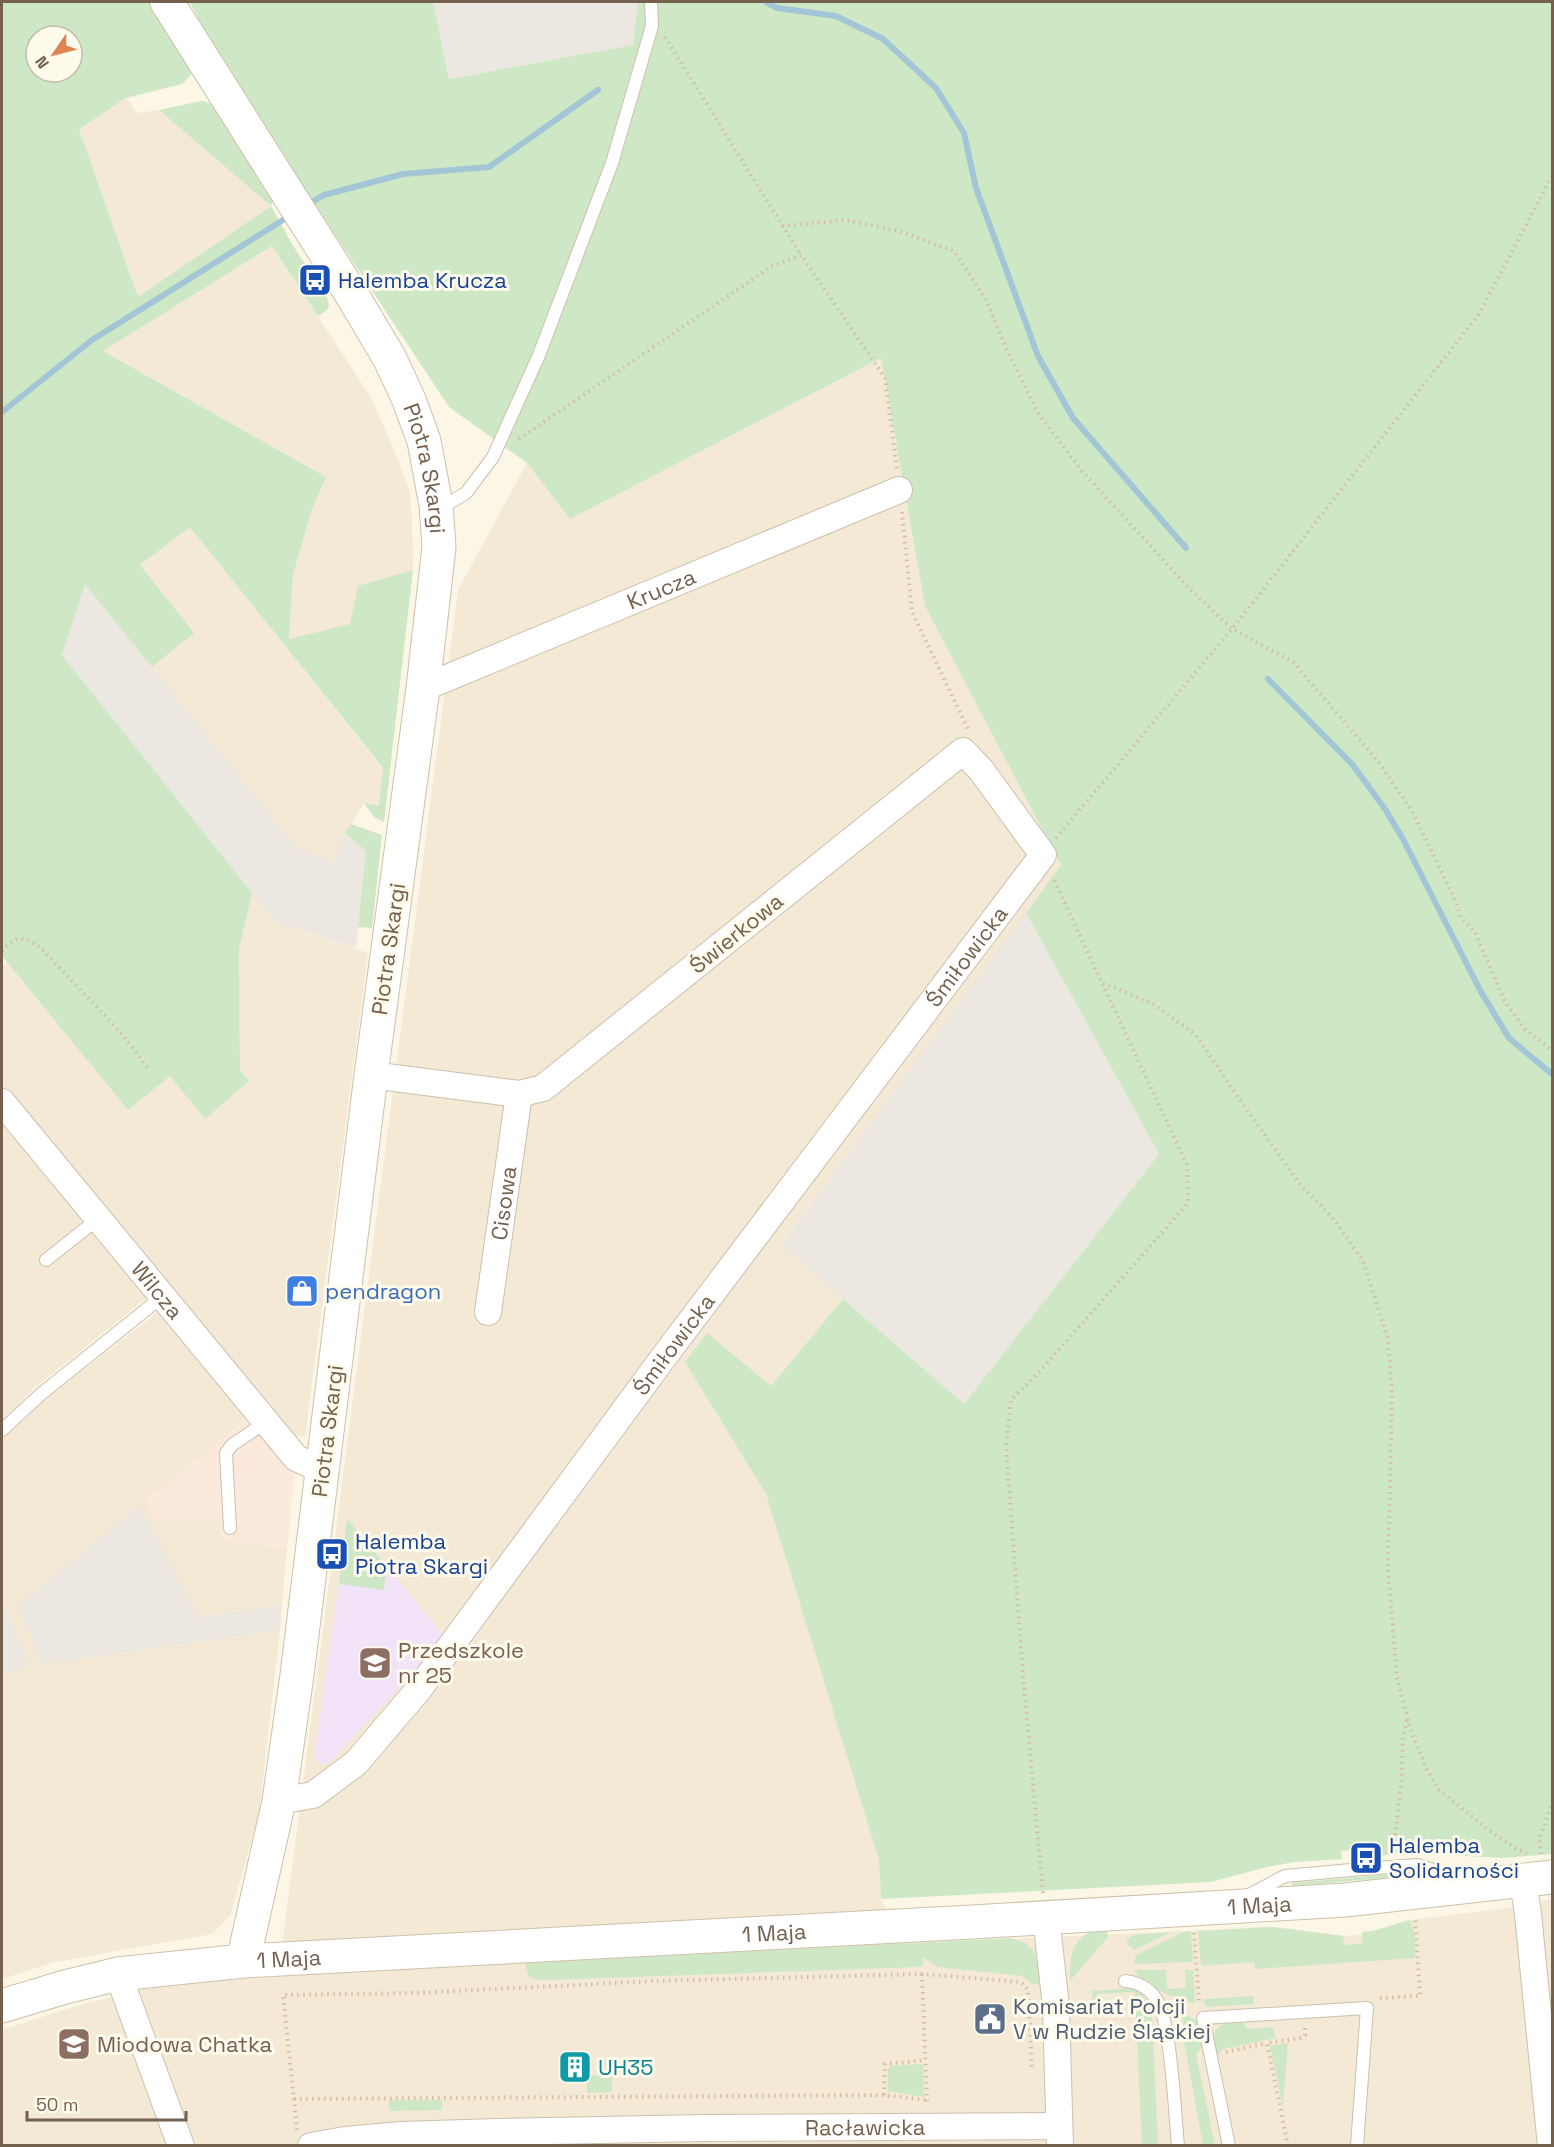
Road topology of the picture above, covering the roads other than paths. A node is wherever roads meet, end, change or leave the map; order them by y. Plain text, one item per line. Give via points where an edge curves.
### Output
1 (167, 2) edge
2 (651, 2) edge
3 (899, 490) road end
4 (436, 506) junction
5 (423, 688) junction
6 (1043, 855) joint
7 (370, 1075) junction
8 (519, 1094) junction
9 (2, 1102) edge
10 (99, 1218) junction
11 (46, 1260) dead end
12 (163, 1296) junction
13 (488, 1311) dead end
14 (266, 1422) junction
15 (2, 1430) edge
16 (322, 1465) junction
17 (230, 1528) dead end
18 (279, 1801) junction
19 (1538, 1879) edge
20 (1046, 1917) junction
21 (243, 1961) junction
22 (118, 1974) junction
23 (1125, 1981) dead end
24 (2, 2006) edge
25 (940, 2133) edge
26 (1060, 2136) edge
27 (304, 2140) edge
28 (181, 2145) edge
29 (1178, 2145) edge
30 (1229, 2145) edge
31 (1357, 2145) edge
32 (1551, 2145) edge

1 - 4 street, Piotra Skargi via 390,359 424,441
2 - 4 lane via 652,26 612,163 539,355 493,457 466,493
3 - 5 street, Krucza
4 - 5 street, Piotra Skargi via 439,547
5 - 7 street, Piotra Skargi
6 - 8 street, Świerkowa via 963,751 543,1088
6 - 18 street, Śmiłowicka via 419,1689 356,1763 313,1795
7 - 8 street, Świerkowa
7 - 16 street, Piotra Skargi
8 - 13 street, Cisowa
9 - 10 street, Wilcza
10 - 11 lane
10 - 12 street, Wilcza
12 - 14 street, Wilcza
12 - 15 lane
14 - 16 street, Wilcza via 296,1458
14 - 17 lane via 232,1445 226,1454
16 - 18 street, Piotra Skargi
18 - 21 street, Piotra Skargi
19 - 20 street, 1 Maja via 1345,1900
19 - 32 street via 1528,1914
20 - 21 street, 1 Maja
20 - 26 street via 1056,2007
21 - 22 street, 1 Maja
22 - 24 street, 1 Maja
22 - 28 street
23 - 29 lane via 1136,1982 1152,1994 1165,2019
25 - 26 street, Racławicka
25 - 27 street, Racławicka via 704,2128
30 - 31 lane via 1203,2018 1367,2008

